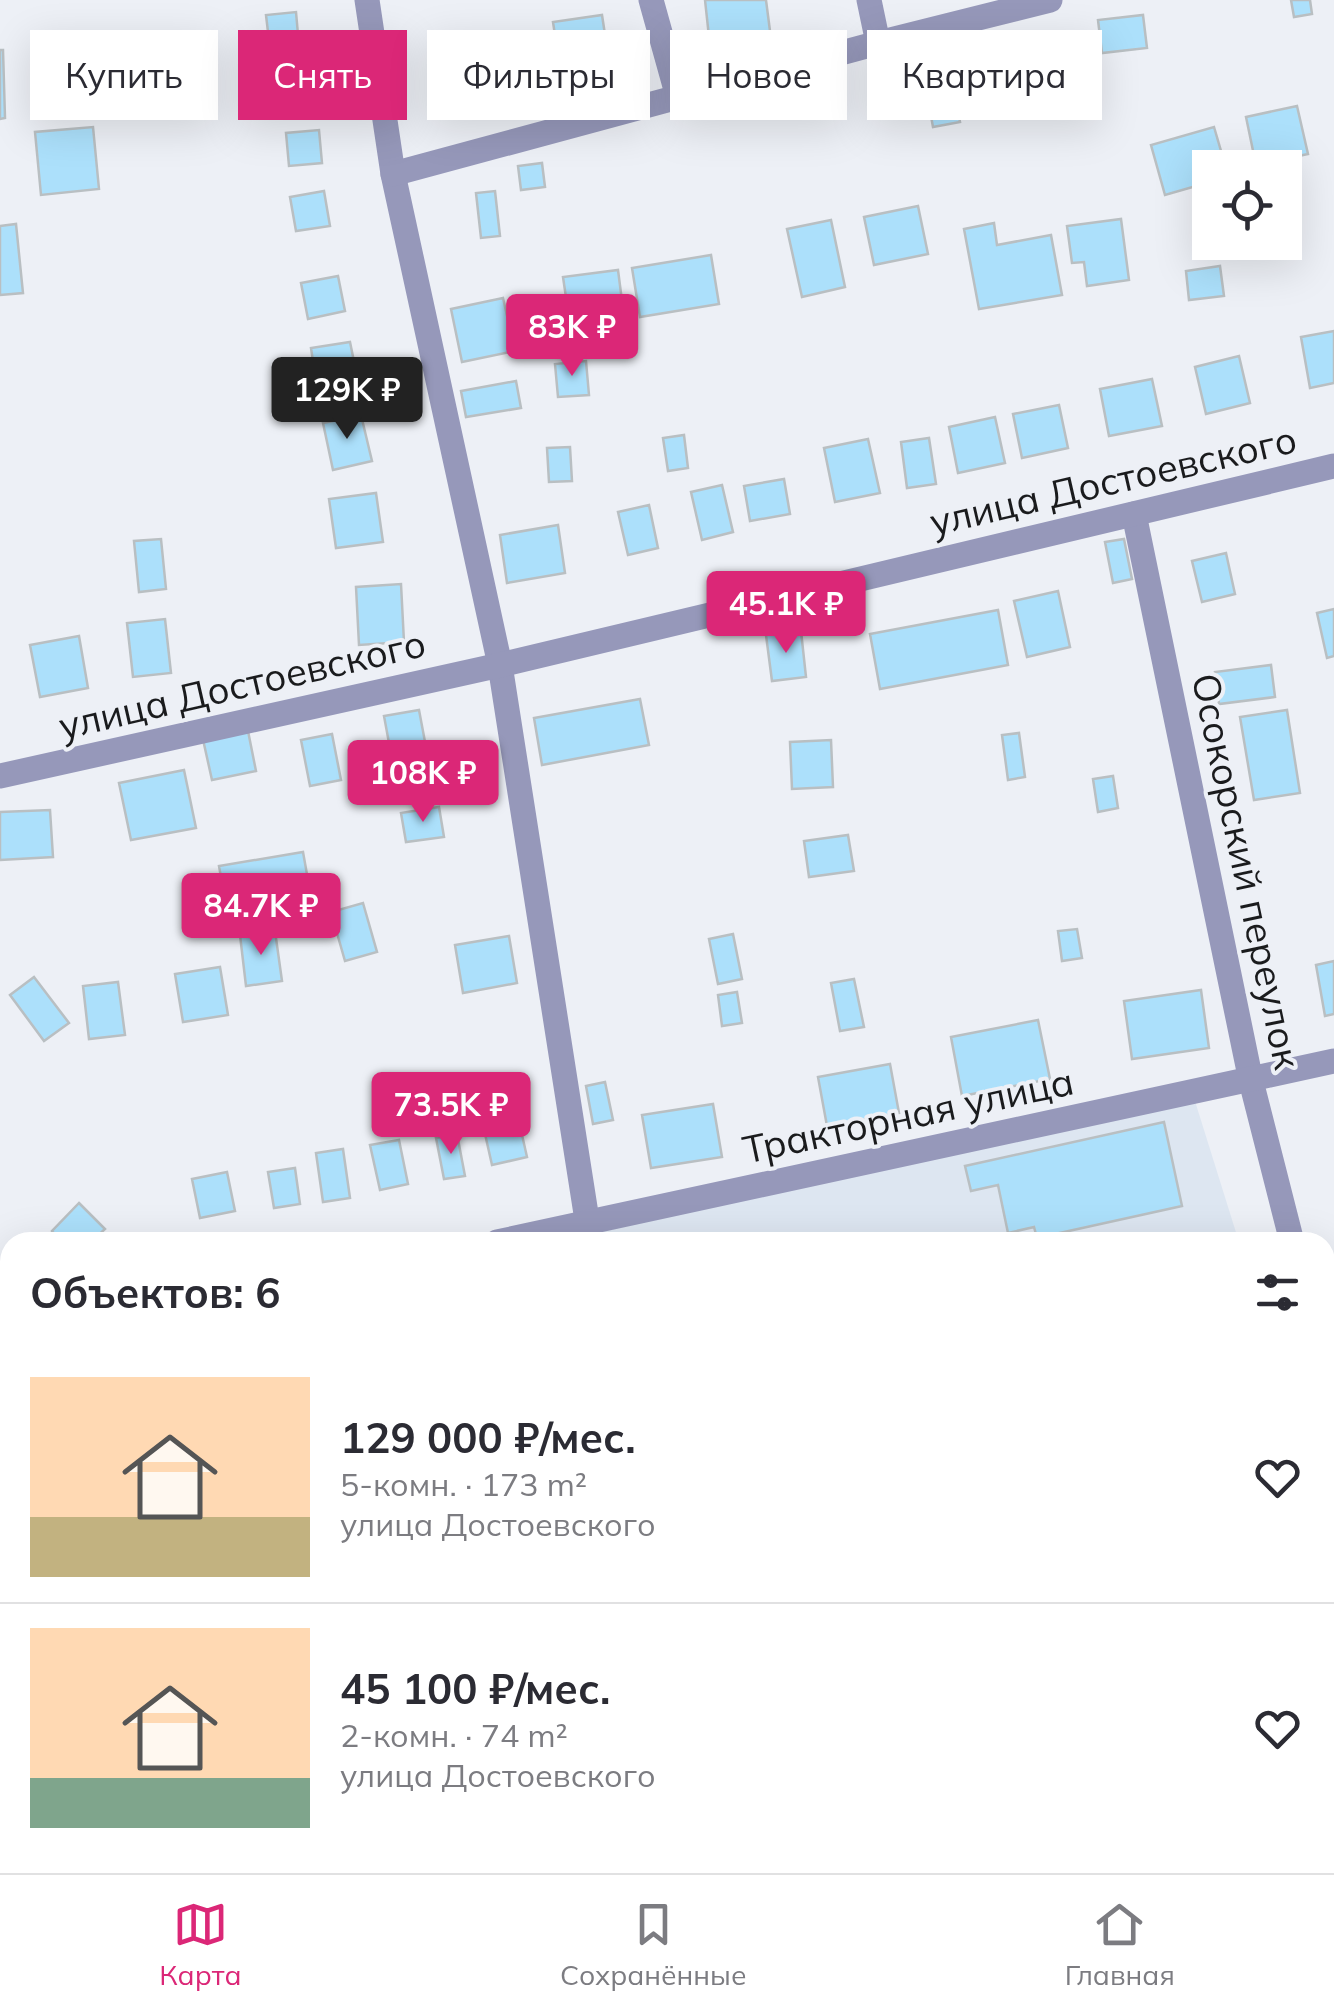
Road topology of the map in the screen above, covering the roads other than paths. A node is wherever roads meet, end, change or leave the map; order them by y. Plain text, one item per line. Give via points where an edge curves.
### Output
1 (367, 0) edge
2 (650, 0) edge
3 (869, 0) edge
4 (1050, 0) edge
5 (875, 30) edge
6 (930, 30) edge
7 (670, 69) edge
8 (670, 99) edge
9 (393, 174) junction
10 (1334, 466) edge
11 (1134, 514) junction
12 (500, 664) junction
13 (0, 776) edge
14 (1334, 1061) edge
15 (1252, 1081) junction
16 (586, 1220) junction
17 (537, 1232) edge
18 (1290, 1232) edge

1 - 9 street
2 - 7 street
3 - 5 street
4 - 6 street
8 - 9 street
9 - 12 street
10 - 11 street, улица Достоевского
11 - 12 street, улица Достоевского
11 - 15 street, Осокорский переулок
12 - 13 street, улица Достоевского
12 - 16 street
14 - 15 street, Тракторная улица
15 - 16 street, Тракторная улица
15 - 18 street, Осокорский переулок
16 - 17 street, Тракторная улица

